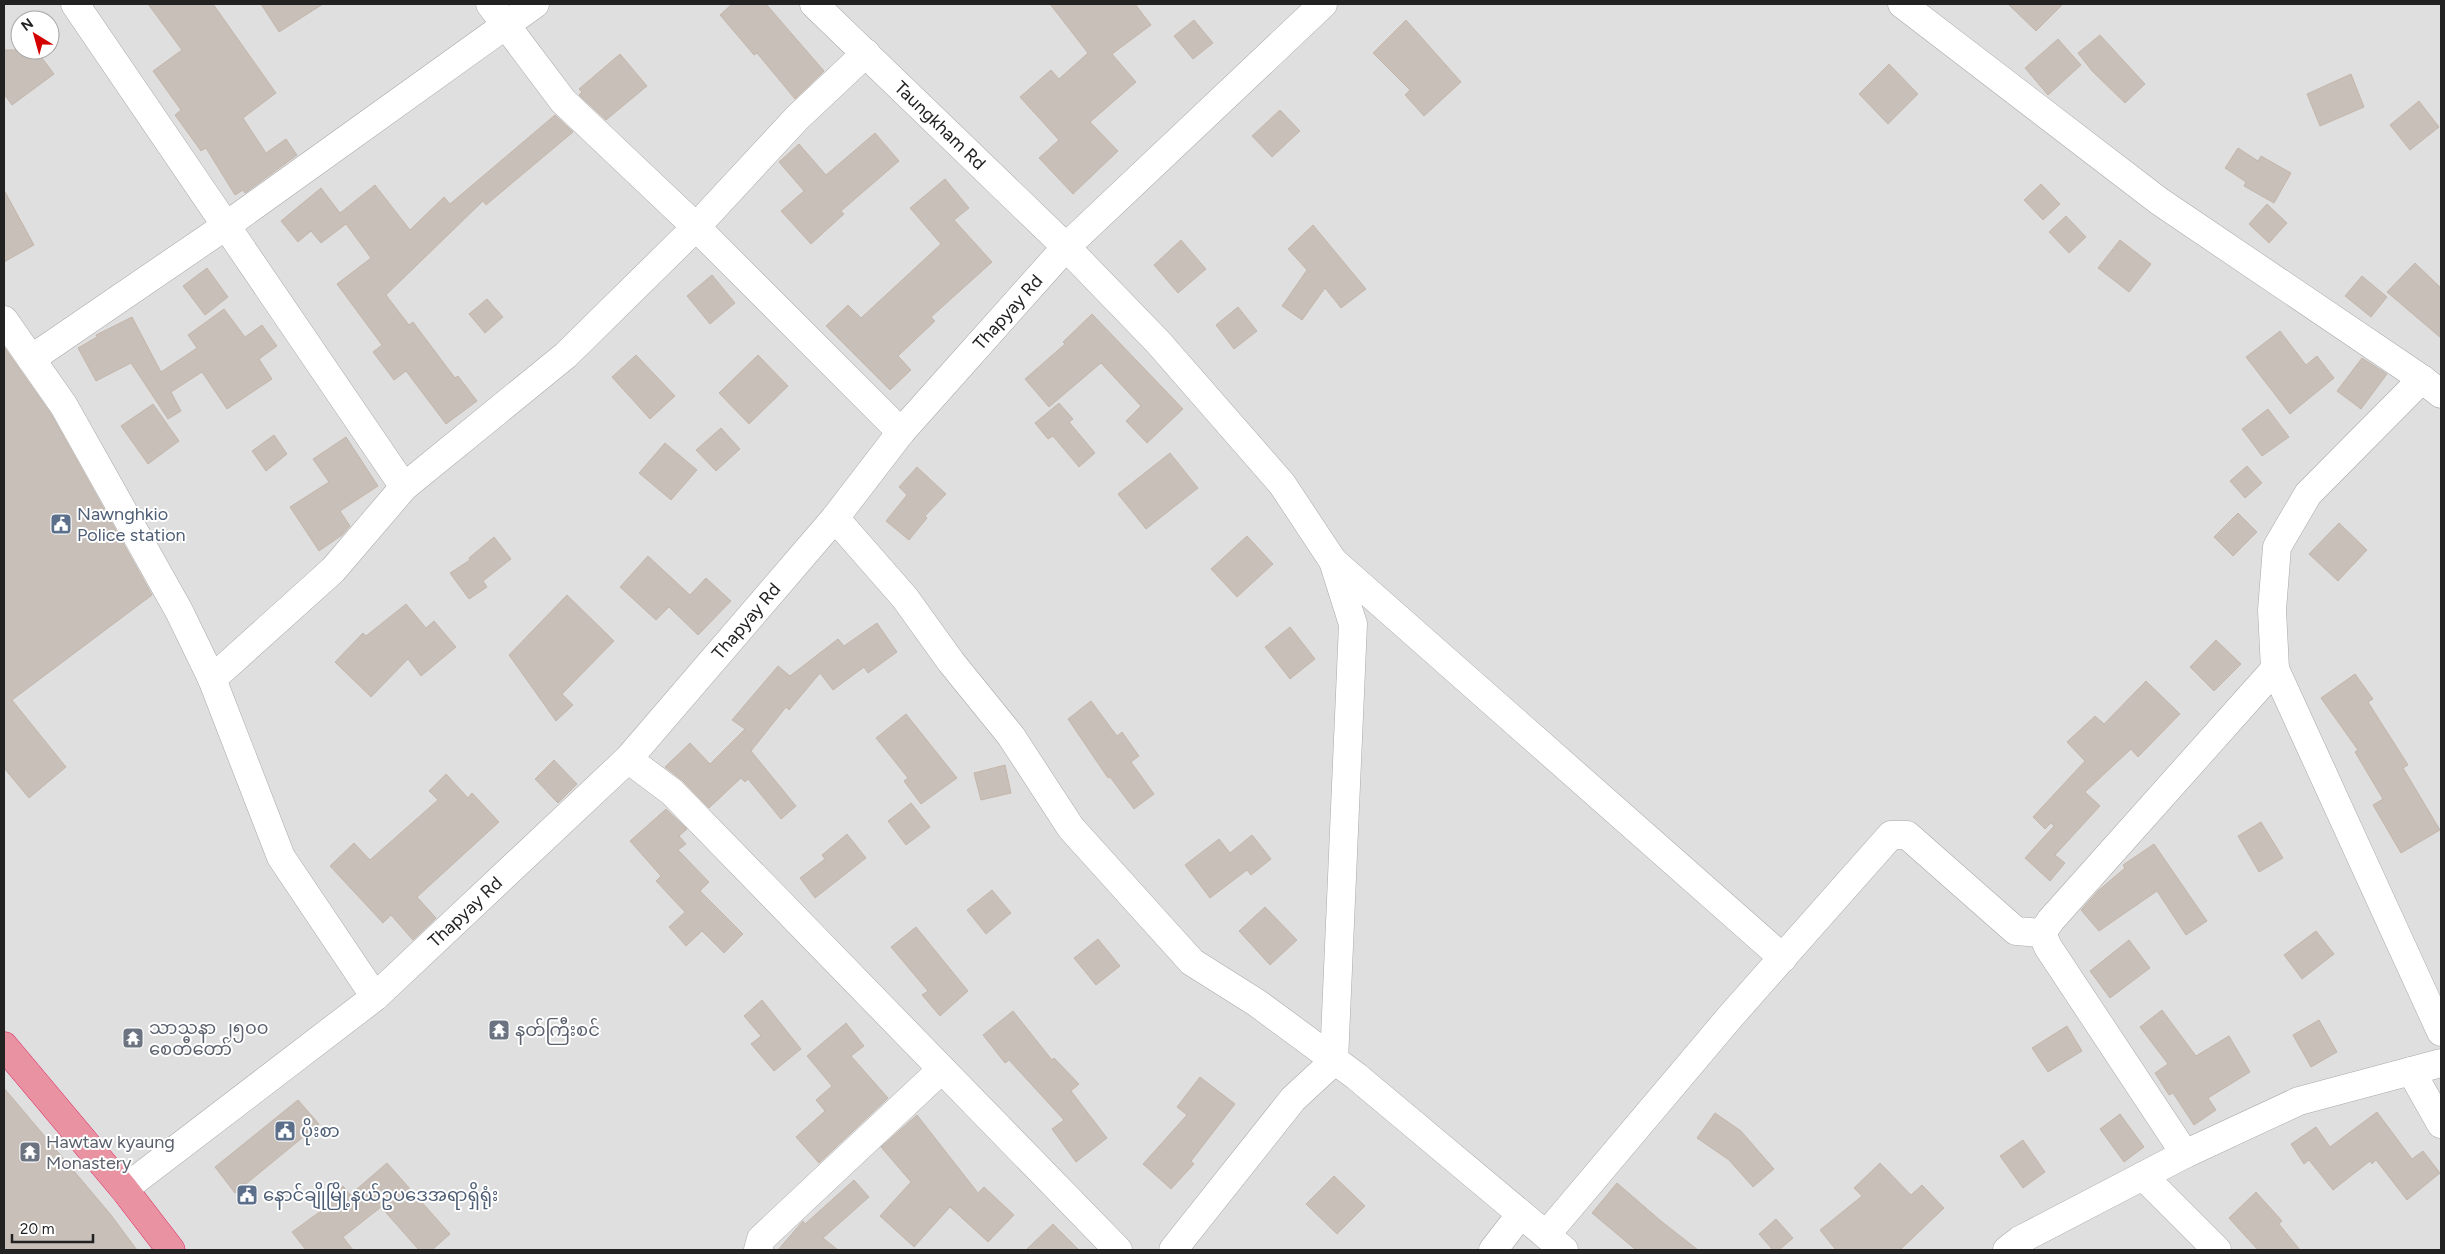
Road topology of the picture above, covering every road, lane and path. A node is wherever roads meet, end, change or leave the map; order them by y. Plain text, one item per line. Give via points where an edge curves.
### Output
1 (75, 4) edge
2 (490, 4) edge
3 (535, 4) edge
4 (814, 4) edge
5 (1323, 4) edge
6 (1902, 4) edge
7 (505, 27) junction
8 (866, 53) junction
9 (227, 225) junction
10 (696, 227) junction
11 (1066, 247) junction
12 (4, 320) edge
13 (31, 359) junction
14 (2432, 386) edge
15 (901, 432) junction
16 (404, 487) junction
17 (835, 518) junction
18 (1332, 561) junction
19 (2275, 669) junction
20 (212, 679) junction
21 (628, 759) junction
22 (2042, 933) junction
23 (1783, 958) junction
24 (375, 997) junction
25 (2441, 1032) edge
26 (4, 1046) edge
27 (1334, 1061) junction
28 (2441, 1063) edge
29 (941, 1070) junction
30 (2411, 1071) junction
31 (2441, 1124) edge
32 (2185, 1154) junction
33 (2143, 1176) junction
34 (124, 1189) junction
35 (1521, 1214) junction
36 (1555, 1243) edge
37 (172, 1250) edge
38 (758, 1250) edge
39 (1118, 1250) edge
40 (1173, 1250) edge
41 (1493, 1250) edge
42 (2007, 1250) edge
43 (2216, 1250) edge

1 - 9 street
2 - 7 street
3 - 7 street
4 - 8 street, Taungkham Rd
5 - 11 street, Thapyay Rd
6 - 14 street via 2159,201
7 - 9 street
7 - 10 street via 563,101
8 - 10 street via 797,118
8 - 11 street, Taungkham Rd
9 - 13 street
9 - 16 street
10 - 15 street
10 - 16 street via 566,355
11 - 15 street, Thapyay Rd
11 - 18 street, Taungkham Rd via 1158,342 1282,484
12 - 13 street
13 - 20 street via 64,406 122,508
14 - 19 street via 2308,494 2277,547 2272,610
15 - 17 street, Thapyay Rd
16 - 20 street via 333,570
17 - 21 street, Thapyay Rd
17 - 27 street via 905,598 950,662 1011,736 1071,828 1125,890 1192,962 1258,1003
18 - 23 street
18 - 27 street via 1353,624
19 - 22 street
19 - 25 street
20 - 24 street via 281,857
21 - 24 street, Thapyay Rd
21 - 29 street via 672,792
22 - 23 street via 2016,931 1908,835 1892,835
22 - 32 street via 2048,947
23 - 36 street via 1730,1017
24 - 34 street, Thapyay Rd
26 - 34 highway
27 - 35 street
27 - 40 street via 1293,1099
28 - 30 street
29 - 38 street via 761,1239
29 - 39 street
30 - 31 street
30 - 32 street via 2299,1101
32 - 33 street
33 - 42 street via 2020,1240
33 - 43 street
34 - 37 highway
35 - 36 street
35 - 41 street

